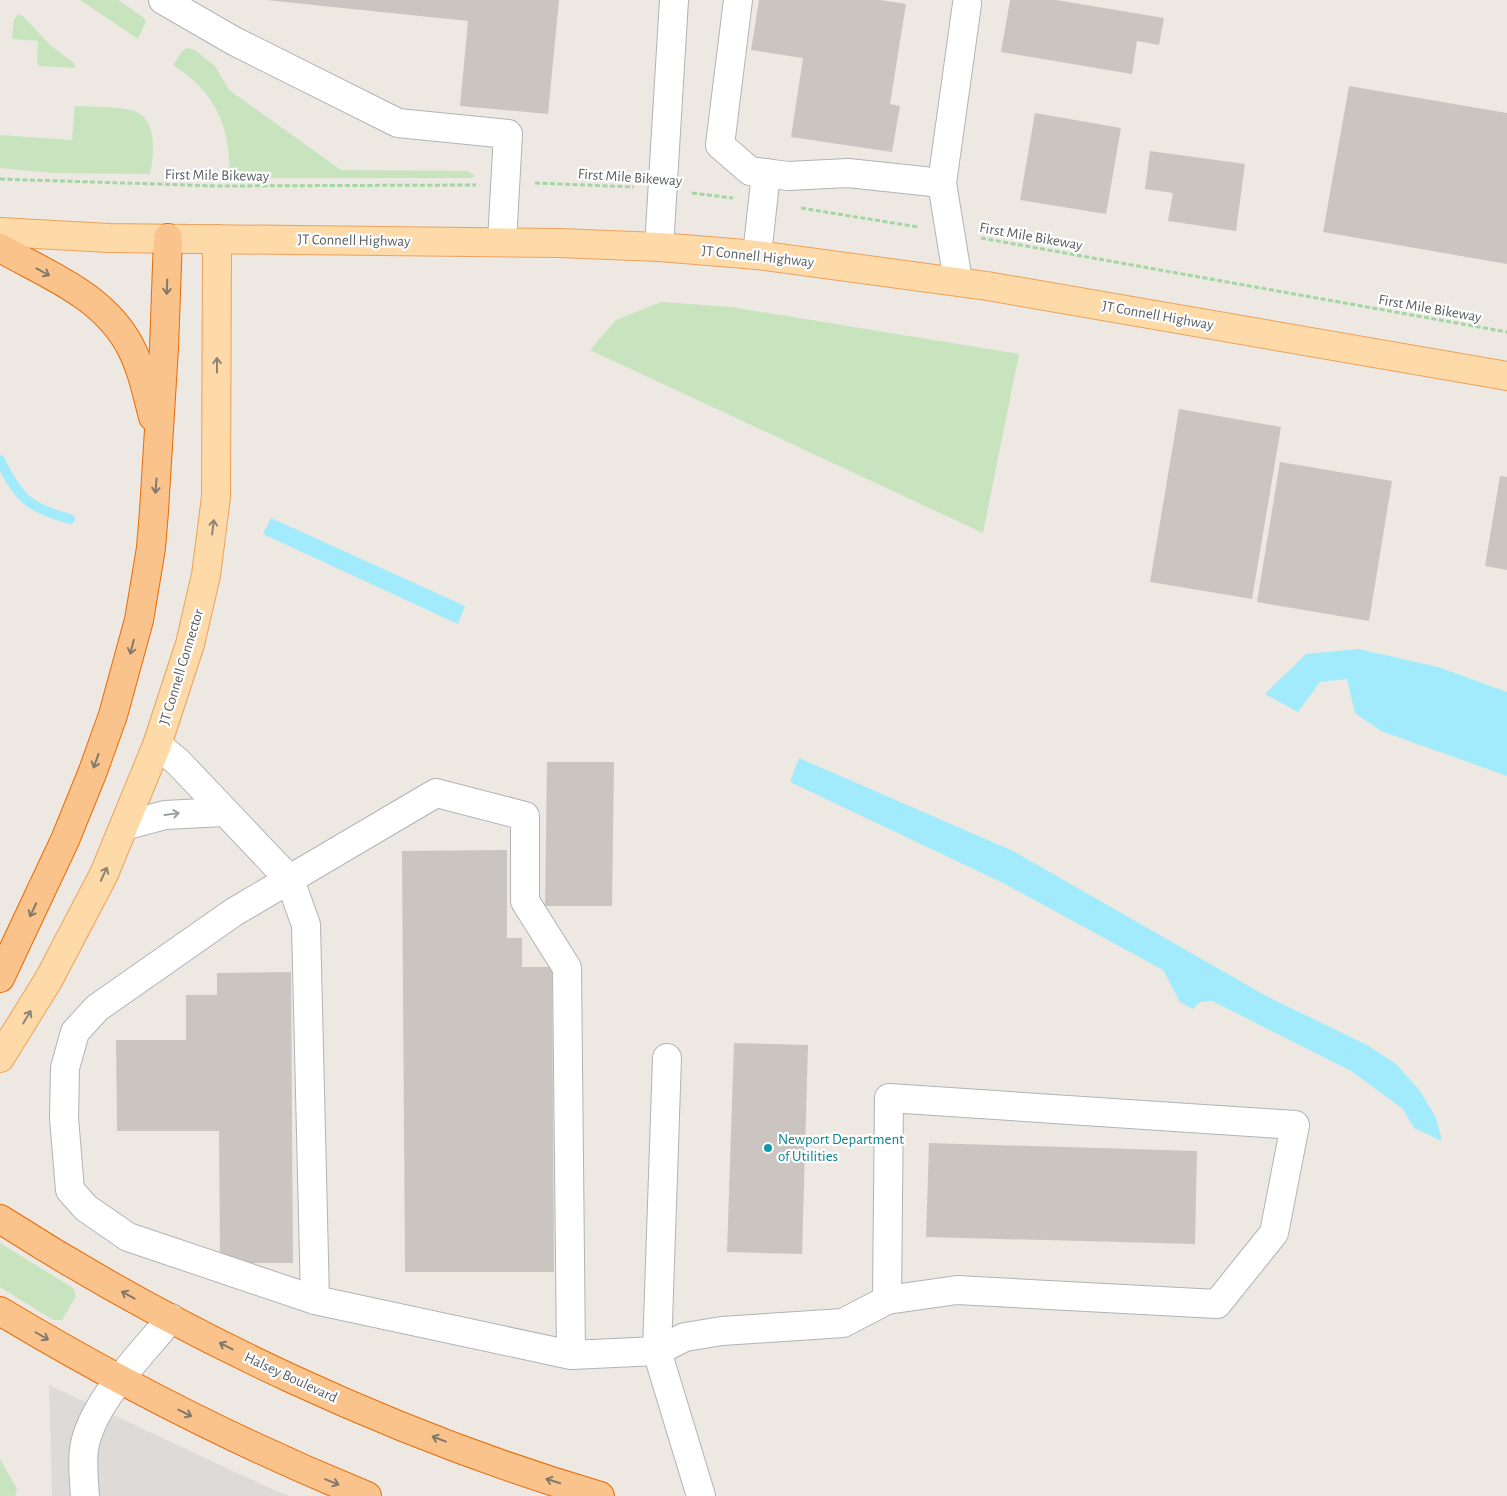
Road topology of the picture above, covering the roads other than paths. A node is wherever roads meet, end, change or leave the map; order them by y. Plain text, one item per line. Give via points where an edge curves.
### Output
1 (163, 0) edge
2 (674, 0) edge
3 (738, 0) edge
4 (967, 4) dead end
5 (766, 173) junction
6 (942, 184) junction
7 (0, 232) edge
8 (168, 238) junction
9 (217, 238) junction
10 (502, 242) junction
11 (659, 247) junction
12 (0, 248) edge
13 (757, 255) junction
14 (958, 281) junction
15 (1507, 376) edge
16 (158, 438) junction
17 (157, 745) junction
18 (223, 812) junction
19 (124, 826) junction
20 (290, 880) junction
21 (0, 978) edge
22 (0, 1058) edge
23 (667, 1058) dead end
24 (0, 1218) edge
25 (315, 1300) junction
26 (887, 1300) junction
27 (0, 1311) edge
28 (171, 1318) junction
29 (657, 1351) junction
30 (571, 1355) junction
31 (120, 1380) junction
32 (85, 1496) edge
33 (367, 1496) edge
34 (600, 1496) edge
35 (701, 1496) edge

1 - 10 lane via 234,41 398,122 508,134
2 - 11 lane
3 - 5 lane via 720,145 750,171
4 - 6 lane
5 - 6 lane via 788,176 848,173
5 - 13 lane
6 - 14 lane
7 - 8 main road, JT Connell Highway via 84,238
8 - 9 main road, JT Connell Highway
8 -> 16 highway
9 - 10 main road, JT Connell Highway
17 -> 9 main road, JT Connell Connector via 190,644 212,533 217,457
10 - 11 main road, JT Connell Highway
11 - 13 main road, JT Connell Highway
12 -> 16 highway via 85,296 110,316 132,349
13 - 14 main road, JT Connell Highway
14 - 15 main road, JT Connell Highway
16 -> 21 highway via 154,520 145,586 113,715 65,840
17 - 18 lane via 178,762
17 - 19 main road, JT Connell Connector
19 -> 18 lane via 165,815
18 - 20 lane
22 -> 19 main road, JT Connell Connector via 79,924
20 - 25 lane via 306,925
20 - 25 lane via 234,912 97,1008 75,1032 65,1068 64,1118 70,1190 86,1208 128,1237
20 - 30 lane via 436,793 524,816 525,901 567,968
23 - 29 lane
28 -> 24 highway, Halsey Boulevard
25 - 30 lane
26 - 26 lane via 889,1098 1296,1125 1274,1233 1217,1304 957,1290
26 - 29 lane via 843,1323 722,1331 685,1337
27 -> 31 highway
28 - 31 lane
34 -> 28 highway, Halsey Boulevard via 492,1460 374,1414 281,1373
29 - 30 lane
29 - 35 lane
31 - 32 lane via 99,1408 89,1429 84,1450
31 -> 33 highway via 267,1453

